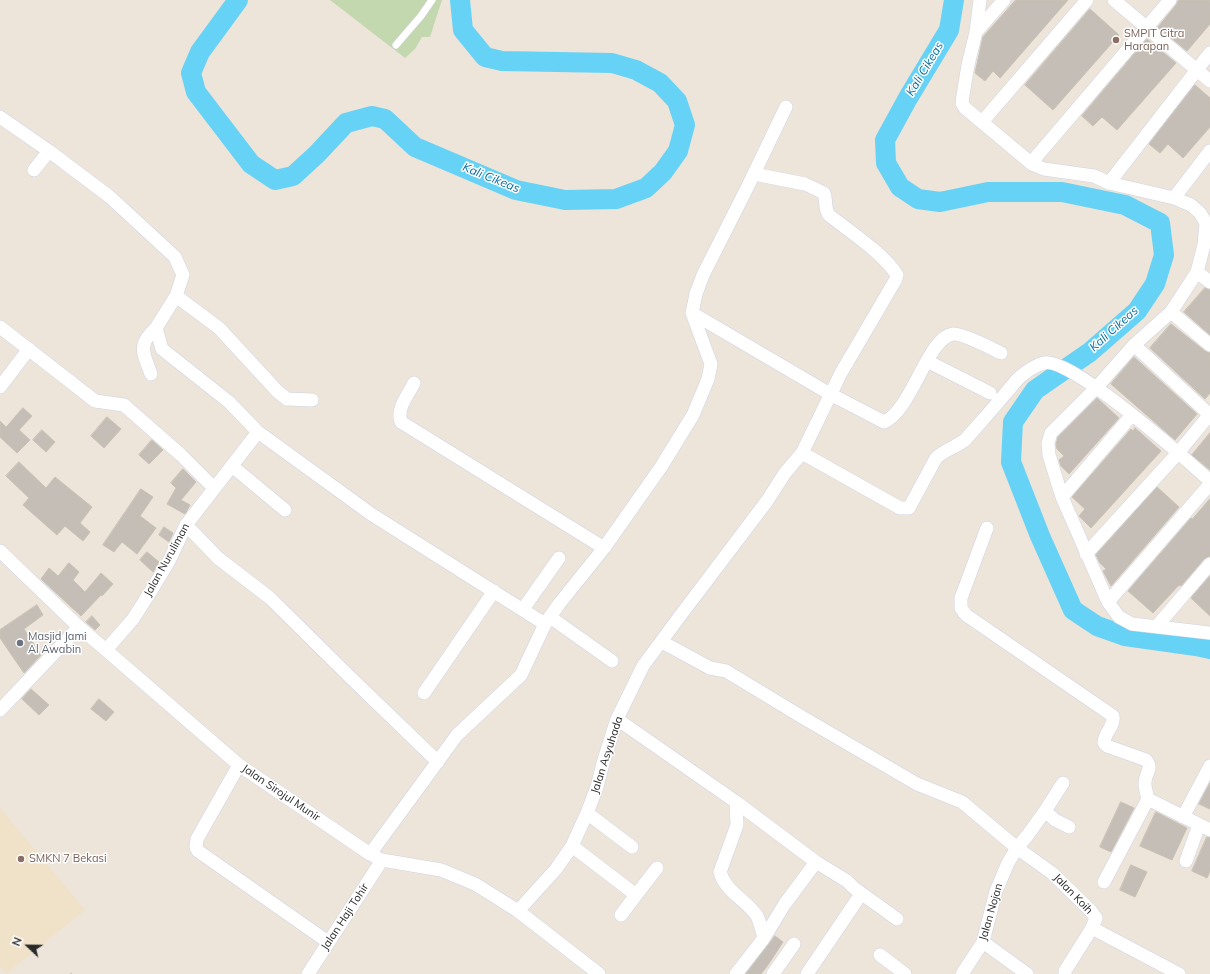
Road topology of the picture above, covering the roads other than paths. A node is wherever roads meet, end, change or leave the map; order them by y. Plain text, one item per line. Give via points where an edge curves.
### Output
1 (432, 0) edge
2 (980, 0) edge
3 (1004, 0) edge
4 (1087, 0) edge
5 (1114, 0) edge
6 (1170, 0) edge
7 (1146, 27) junction
8 (976, 32) junction
9 (396, 45) dead end
10 (1210, 53) edge
11 (1196, 70) junction
12 (1210, 82) edge
13 (786, 107) dead end
14 (0, 117) edge
15 (982, 122) junction
16 (49, 151) junction
17 (1210, 151) edge
18 (1031, 163) junction
19 (34, 170) dead end
20 (754, 174) junction
21 (1109, 183) junction
22 (1174, 198) junction
23 (1197, 272) junction
24 (1210, 282) edge
25 (176, 296) junction
26 (1171, 312) junction
27 (692, 313) junction
28 (0, 327) edge
29 (156, 328) junction
30 (1134, 345) junction
31 (1210, 345) edge
32 (29, 349) junction
33 (1001, 353) dead end
34 (927, 361) junction
35 (152, 374) dead end
36 (414, 383) dead end
37 (0, 387) edge
38 (1096, 388) junction
39 (990, 393) dead end
40 (830, 394) junction
41 (312, 400) dead end
42 (1210, 414) edge
43 (1132, 415) junction
44 (258, 432) junction
45 (802, 453) junction
46 (1178, 453) junction
47 (232, 466) junction
48 (1210, 482) edge
49 (214, 488) junction
50 (1062, 497) junction
51 (285, 510) dead end
52 (186, 525) junction
53 (987, 528) dead end
54 (604, 548) junction
55 (0, 551) edge
56 (1086, 554) junction
57 (559, 558) dead end
58 (1210, 564) edge
59 (494, 591) junction
60 (1108, 602) junction
61 (522, 609) junction
62 (548, 621) junction
63 (1157, 626) junction
64 (79, 627) junction
65 (1210, 633) edge
66 (662, 642) junction
67 (106, 650) junction
68 (612, 661) dead end
69 (424, 693) dead end
70 (0, 710) edge
71 (617, 719) junction
72 (438, 762) junction
73 (239, 765) junction
74 (1210, 766) edge
75 (1063, 783) dead end
76 (1148, 799) junction
77 (736, 802) junction
78 (1046, 811) junction
79 (587, 813) junction
80 (1183, 817) junction
81 (1069, 827) dead end
82 (1205, 828) edge
83 (572, 846) junction
84 (632, 847) dead end
85 (1017, 848) junction
86 (376, 857) junction
87 (1186, 861) dead end
88 (816, 862) junction
89 (657, 868) dead end
90 (1104, 882) dead end
91 (636, 895) junction
92 (857, 900) dead end
93 (518, 911) junction
94 (621, 915) dead end
95 (897, 919) dead end
96 (1092, 928) junction
97 (764, 938) junction
98 (328, 942) junction
99 (983, 942) junction
100 (794, 944) dead end
101 (880, 955) dead end
102 (308, 974) edge
103 (599, 974) edge
104 (736, 974) edge
105 (773, 974) edge
106 (807, 974) edge
107 (905, 974) edge
108 (962, 974) edge
109 (1025, 974) edge
110 (1065, 974) edge
111 (1179, 974) edge

1 - 9 lane
2 - 8 street
3 - 8 street
4 - 15 street
5 - 7 street
6 - 7 street
7 - 11 street
7 - 18 street
8 - 15 street via 962,103
10 - 11 street
11 - 12 street
11 - 21 street
13 - 20 street
14 - 16 street
15 - 18 street
16 - 19 street
16 - 25 street via 110,197 176,257 183,275
17 - 22 street
18 - 21 street via 1044,169 1094,176
20 - 27 street via 703,275
20 - 40 street, Jalan Asyuhada via 805,184 824,194 829,215 882,257 897,275
21 - 22 street
22 - 23 street via 1191,205 1206,223 1204,246
23 - 24 street
23 - 26 street
25 - 29 street
25 - 41 street via 219,328 287,399
26 - 30 street
26 - 31 street
27 - 40 street
27 - 54 street, Jalan Haji Tohir via 711,364 708,379 693,415 661,467
28 - 32 street
29 - 35 street via 147,336 143,345
29 - 44 street via 162,349 229,402
30 - 38 street
30 - 42 street
32 - 37 street
32 - 49 street via 94,401 124,405
33 - 34 street via 954,334 944,337
34 - 39 street
34 - 40 street via 894,416 884,422
36 - 54 street via 399,411 401,422
38 - 43 street
38 - 45 street via 1053,362 1045,362 1020,377 965,440 936,458 909,508 906,509
38 - 50 street via 1051,433 1048,443 1049,455
40 - 45 street, Jalan Asyuhada
42 - 46 street
43 - 46 street
43 - 50 street
44 - 47 street, Jalan Nuruliman
44 - 59 street via 371,514
45 - 66 street, Jalan Asyuhada
46 - 48 street
46 - 56 street
47 - 49 street, Jalan Nuruliman
47 - 51 street
48 - 60 street
49 - 52 street, Jalan Nuruliman
50 - 56 street
52 - 67 street, Jalan Nuruliman via 151,591 133,619
52 - 72 street via 218,558 270,598
53 - 76 street via 961,598 961,608 966,615 1112,716 1113,724 1104,737 1104,743 1149,763 1150,768 1144,786
54 - 62 street, Jalan Haji Tohir
55 - 64 street, Jalan Sirojul Munir
56 - 60 street
57 - 61 street
58 - 63 street
59 - 61 street
59 - 69 street
60 - 63 street via 1119,617 1132,624
61 - 62 street
62 - 68 street
62 - 72 street, Jalan Haji Tohir via 521,675 457,735
63 - 65 street
64 - 67 street, Jalan Sirojul Munir
64 - 70 street
66 - 71 street, Jalan Asyuhada via 643,666
66 - 85 street via 710,668 726,671 917,784 962,802
67 - 73 street, Jalan Sirojul Munir
71 - 77 street
71 - 79 street, Jalan Asyuhada
72 - 86 street, Jalan Haji Tohir
73 - 86 street, Jalan Sirojul Munir
73 - 98 street via 197,839 198,852
74 - 80 street
75 - 78 street, Jalan Nojan
76 - 80 street
76 - 90 street
77 - 88 street
77 - 97 street via 737,825 720,872 726,885 757,917
78 - 81 street via 1055,820
78 - 85 street, Jalan Nojan
79 - 83 street, Jalan Asyuhada
79 - 84 street
80 - 82 street
82 - 87 street
83 - 91 street
83 - 93 street, Jalan Asyuhada via 556,869
85 - 96 street, Jalan Koih via 1052,873 1091,911 1096,918
85 - 99 street, Jalan Nojan via 996,891
86 - 93 street, Jalan Sirojul Munir via 441,870 475,884
86 - 98 street, Jalan Haji Tohir
88 - 95 street via 847,881
88 - 97 street via 784,905
89 - 91 street
91 - 94 street
92 - 106 street
93 - 103 street, Jalan Sirojul Munir
96 - 110 street, Jalan Koih
96 - 111 street
97 - 104 street
98 - 102 street, Jalan Haji Tohir
99 - 108 street, Jalan Nojan
99 - 109 street
100 - 105 street
101 - 107 street

